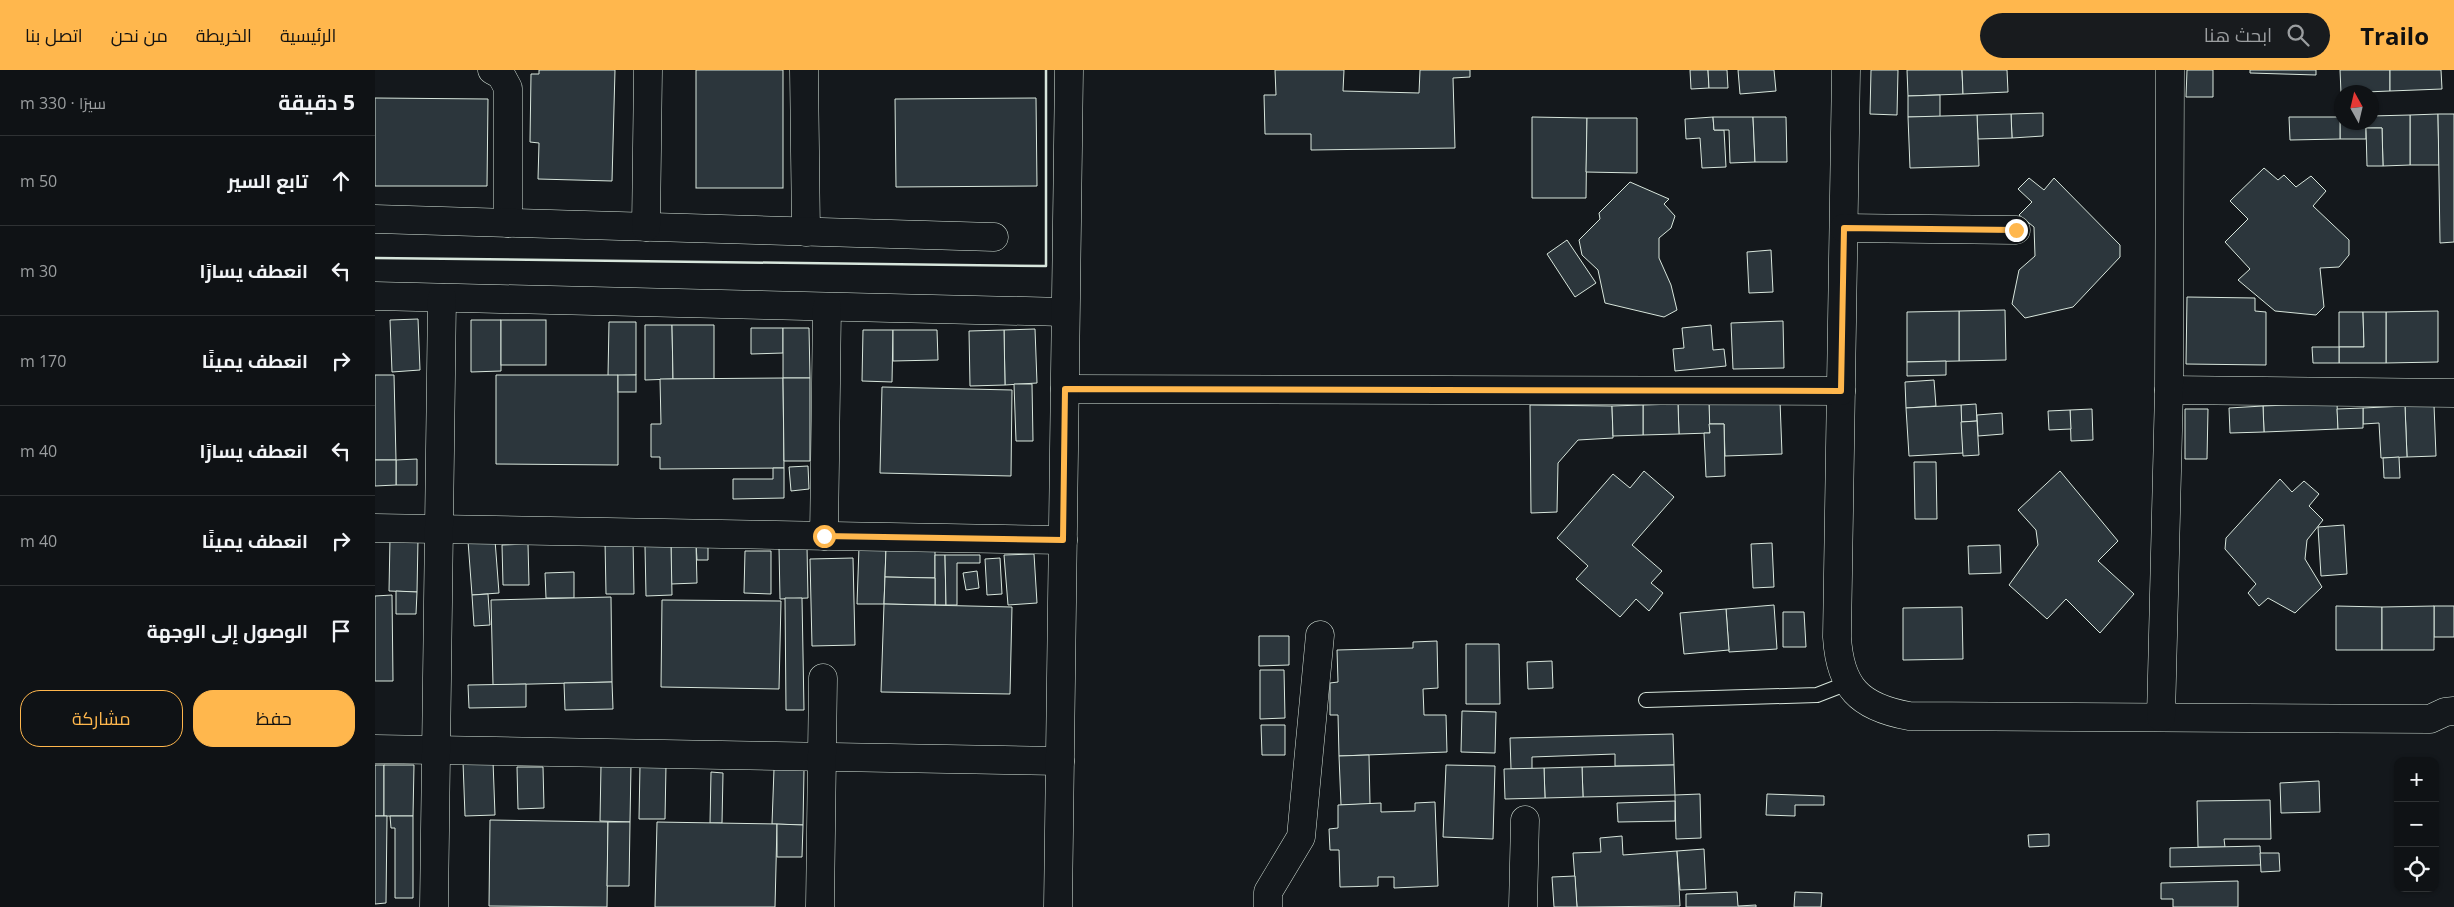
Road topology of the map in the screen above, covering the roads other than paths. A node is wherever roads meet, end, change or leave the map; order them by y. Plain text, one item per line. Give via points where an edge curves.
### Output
1 (492, 70) edge
2 (648, 70) edge
3 (804, 70) edge
4 (1069, 70) edge
5 (1846, 70) edge
6 (2170, 70) edge
7 (375, 219) edge
8 (508, 223) junction
9 (646, 227) junction
10 (1844, 228) junction
11 (2016, 230) dead end
12 (806, 232) junction
13 (993, 237) dead end
14 (375, 296) edge
15 (442, 298) junction
16 (827, 307) junction
17 (1065, 312) junction
18 (1065, 389) junction
19 (2169, 390) junction
20 (1841, 391) junction
21 (2454, 393) edge
22 (375, 528) edge
23 (439, 529) junction
24 (824, 536) junction
25 (1063, 540) junction
26 (1320, 635) dead end
27 (823, 678) dead end
28 (1848, 683) junction
29 (1646, 700) dead end
30 (2161, 717) junction
31 (2446, 720) edge
32 (375, 749) edge
33 (438, 750) junction
34 (822, 756) junction
35 (1060, 761) junction
36 (1525, 820) dead end
37 (434, 907) edge
38 (820, 907) edge
39 (1058, 907) edge
40 (1267, 907) edge
41 (1523, 907) edge

1 - 8 street via 501,76 508,88
2 - 9 street
3 - 12 street
4 - 17 street
5 - 10 street
6 - 19 street
7 - 8 street
8 - 9 street
9 - 12 street
10 - 11 street
10 - 20 street
12 - 13 street
14 - 15 street
15 - 16 street
15 - 23 street
16 - 17 street
16 - 24 street
17 - 18 street
18 - 20 street
18 - 25 street
19 - 21 street
19 - 30 street
20 - 28 street via 1837,637 1839,660
22 - 23 street
23 - 24 street
23 - 33 street
24 - 25 street
25 - 35 street
26 - 40 street via 1301,837 1269,892
27 - 34 street
28 - 29 lane via 1808,695
28 - 30 street via 1864,700 1885,712 1909,716
30 - 31 street
32 - 33 street
33 - 34 street
33 - 37 street
34 - 35 street
34 - 38 street
35 - 39 street
36 - 41 street

